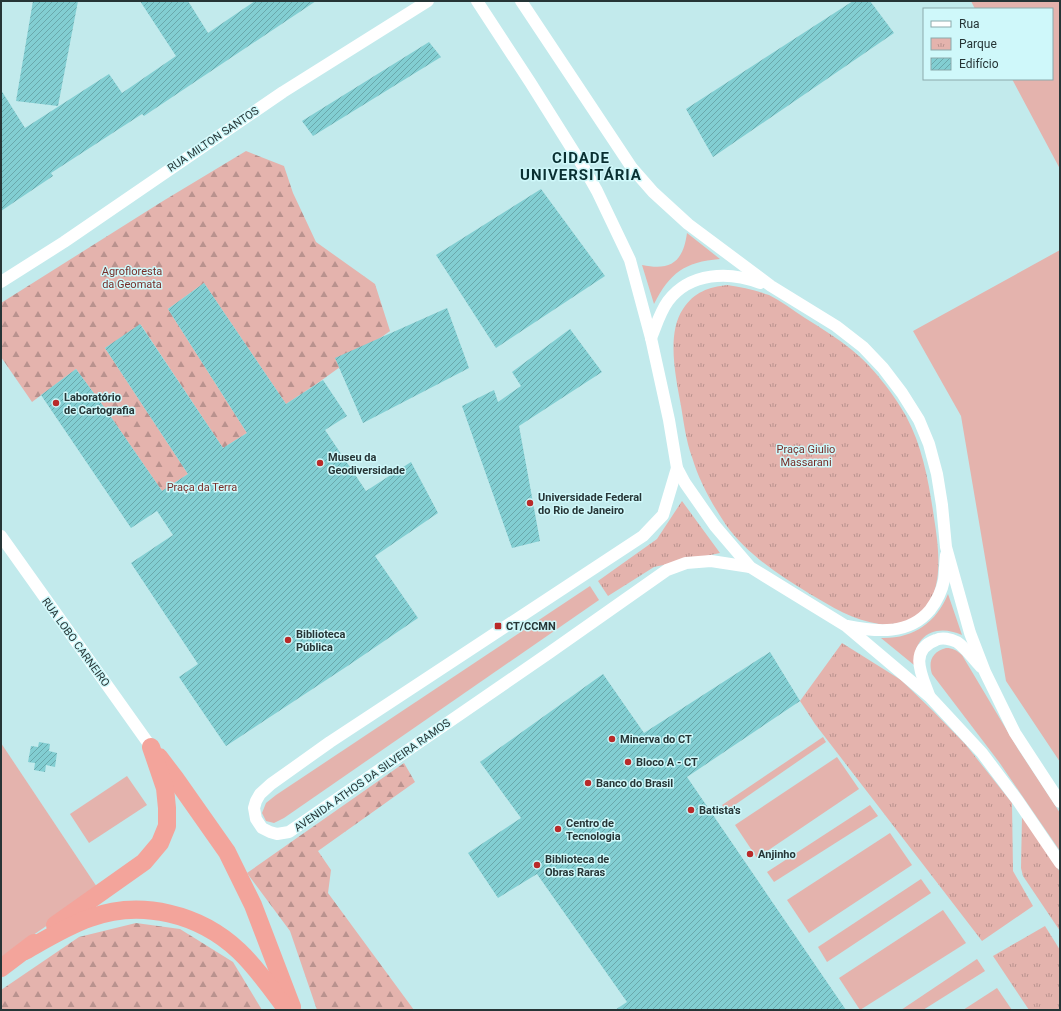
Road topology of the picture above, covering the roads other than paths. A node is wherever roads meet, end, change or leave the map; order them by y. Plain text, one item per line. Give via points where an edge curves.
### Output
1 (428, 1) edge
2 (468, 1) edge
3 (477, 1) edge
4 (521, 1) edge
5 (530, 82) junction
6 (1, 282) edge
7 (771, 286) junction
8 (651, 338) junction
9 (677, 468) junction
10 (1, 536) edge
11 (946, 546) junction
12 (750, 567) junction
13 (846, 626) junction
14 (985, 672) junction
15 (930, 697) junction
16 (151, 747) junction
17 (1060, 802) edge
18 (1060, 863) edge
19 (25, 951) junction
20 (1, 968) edge
21 (287, 1010) edge
22 (293, 1010) edge

1 - 6 street, RUA MILTON SANTOS via 283,92 64,242
2 - 5 street via 506,56
3 - 5 street
4 - 7 street via 632,168 653,192 688,224
5 - 8 street via 597,191 630,260
7 - 8 street via 733,276 712,276 695,280 676,291 667,302
7 - 11 street via 836,326 863,347 902,393 919,420 929,444 942,505
8 - 9 street
9 - 12 street via 715,526
9 - 12 street, AVENIDA ATHOS DA SILVEIRA RAMOS via 663,515 643,536 330,742 271,784 256,801 254,814 258,824 274,833 289,832 667,570 686,563 711,561
10 - 16 street, RUA LOBO CARNEIRO
11 - 13 street via 944,581 936,602 924,616 909,626 889,631 871,631
11 - 14 street via 970,633
12 - 13 street
13 - 15 street
14 - 15 street via 956,642 938,639 929,643 922,649 919,657 922,677
14 - 17 street via 1015,733
15 - 18 street via 986,759
16 - 19 highway via 164,788 167,808 167,826 160,843 144,862 61,920
16 - 22 highway via 227,852 253,905
19 - 20 highway
19 - 21 highway via 91,917 117,911 148,910 179,916 207,927 240,952

